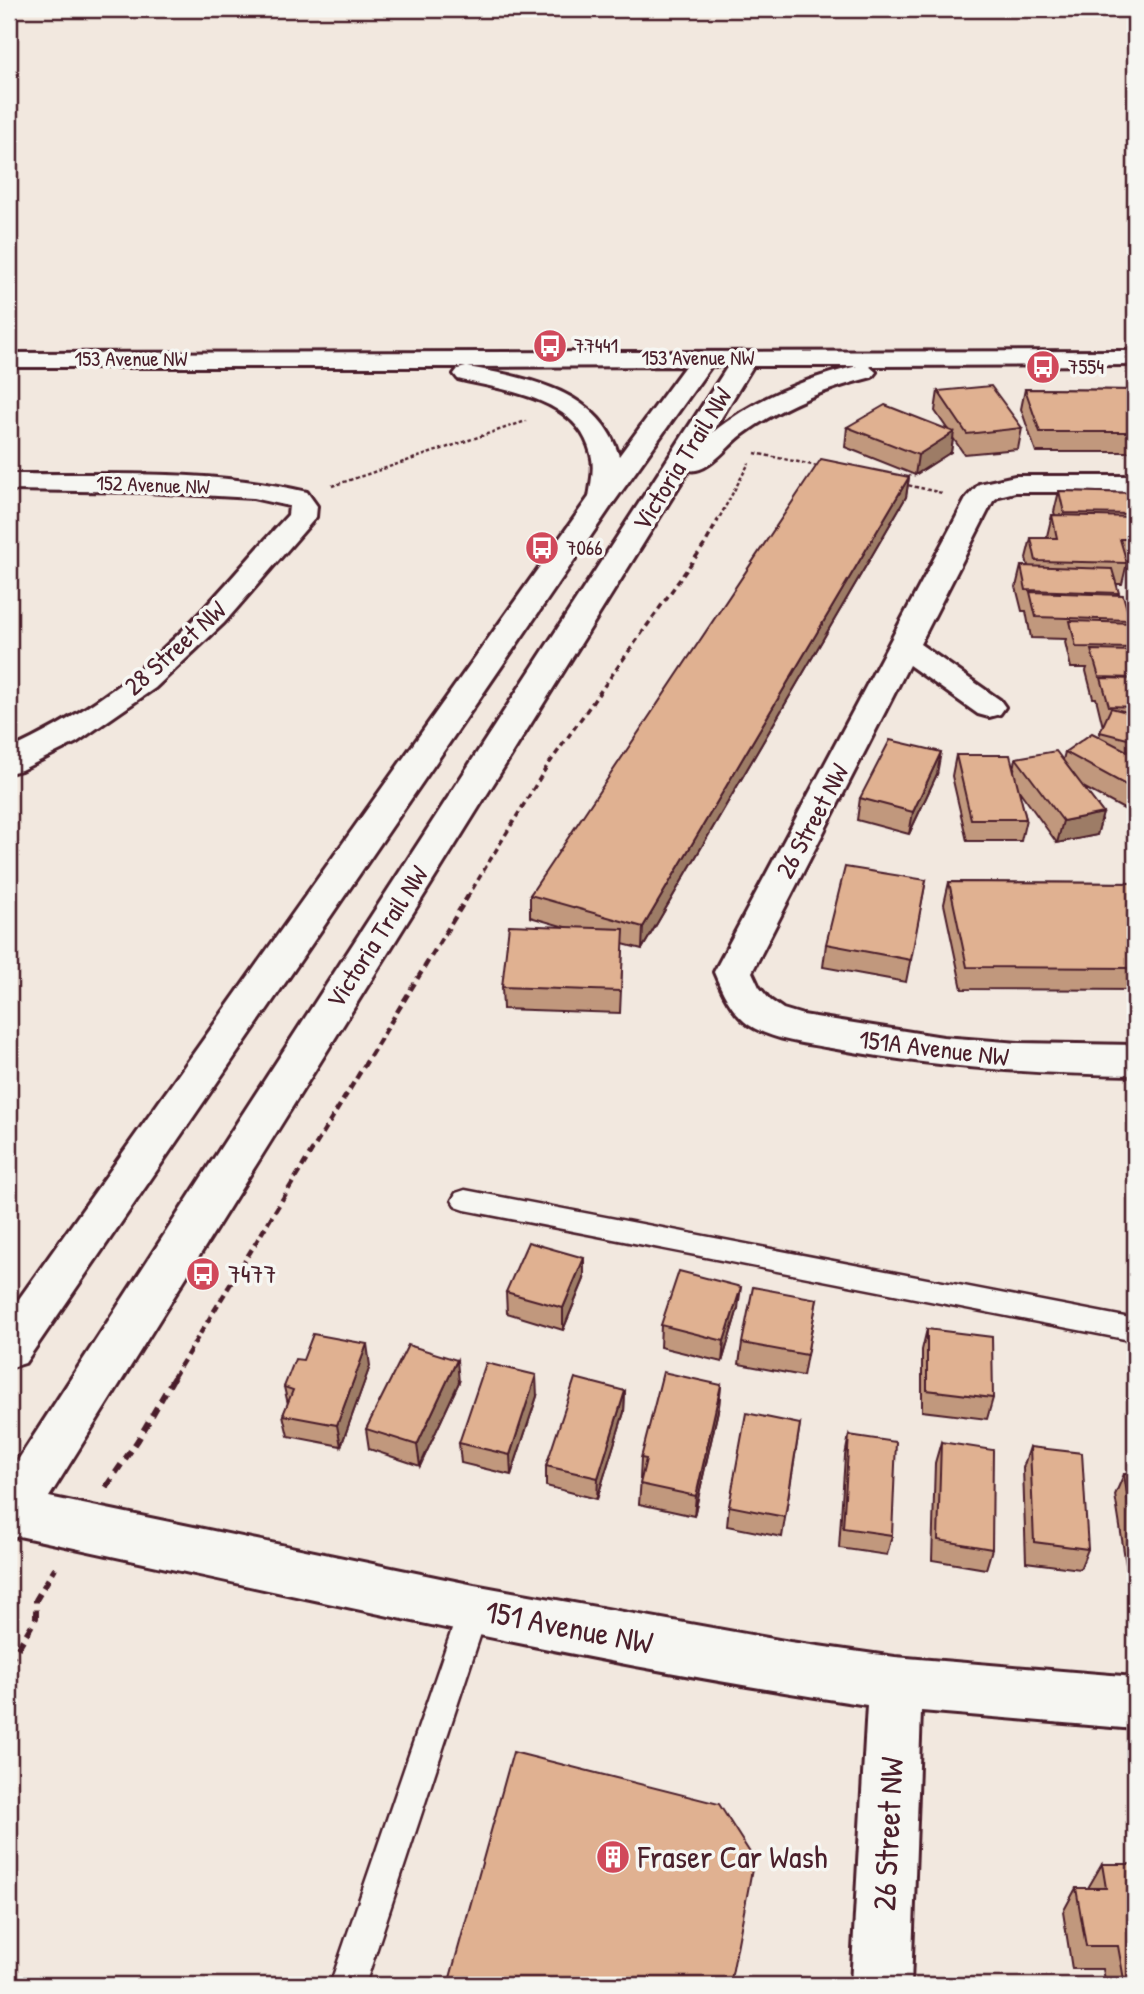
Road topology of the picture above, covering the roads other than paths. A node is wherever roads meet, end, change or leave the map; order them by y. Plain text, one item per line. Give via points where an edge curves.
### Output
1 (372, 358) junction
2 (704, 358) junction
3 (746, 358) junction
4 (973, 358) junction
5 (1135, 358) edge
6 (9, 360) edge
7 (9, 482) edge
8 (1135, 484) edge
9 (603, 497) junction
10 (297, 498) joint
11 (651, 507) junction
12 (903, 646) junction
13 (989, 707) dead end
14 (9, 763) edge
15 (743, 997) joint
16 (1135, 1060) edge
17 (465, 1200) dead end
18 (1135, 1330) edge
19 (9, 1349) edge
20 (10, 1513) edge
21 (474, 1609) junction
22 (895, 1684) junction
23 (1135, 1703) edge
24 (347, 1985) edge
25 (881, 1985) edge

1 - 2 main road, 153 Avenue NW
1 - 6 main road, 153 Avenue NW
1 - 9 main road via 519,385 569,407 600,440 606,465
2 - 3 main road, 153 Avenue NW
2 - 9 main road, Victoria Trail NW
3 - 4 main road, 153 Avenue NW
3 - 11 main road, Victoria Trail NW
4 - 5 main road, 153 Avenue NW
4 - 11 main road via 879,369 799,389 711,445
7 - 10 main road, 152 Avenue NW via 173,485 276,492
8 - 12 main road, 26 Street NW via 1015,484 988,494
9 - 19 main road, Victoria Trail NW
10 - 14 main road, 28 Street NW via 303,506 302,517 180,651 103,711
11 - 20 main road, Victoria Trail NW
12 - 13 main road
12 - 15 main road, 26 Street NW via 733,972
15 - 16 main road, 151A Avenue NW via 764,1016 793,1026 892,1046 975,1056
17 - 18 lane
20 - 21 main road, 151 Avenue NW
21 - 22 main road, 151 Avenue NW
21 - 24 lane
22 - 23 main road, 151 Avenue NW
22 - 25 main road, 26 Street NW

